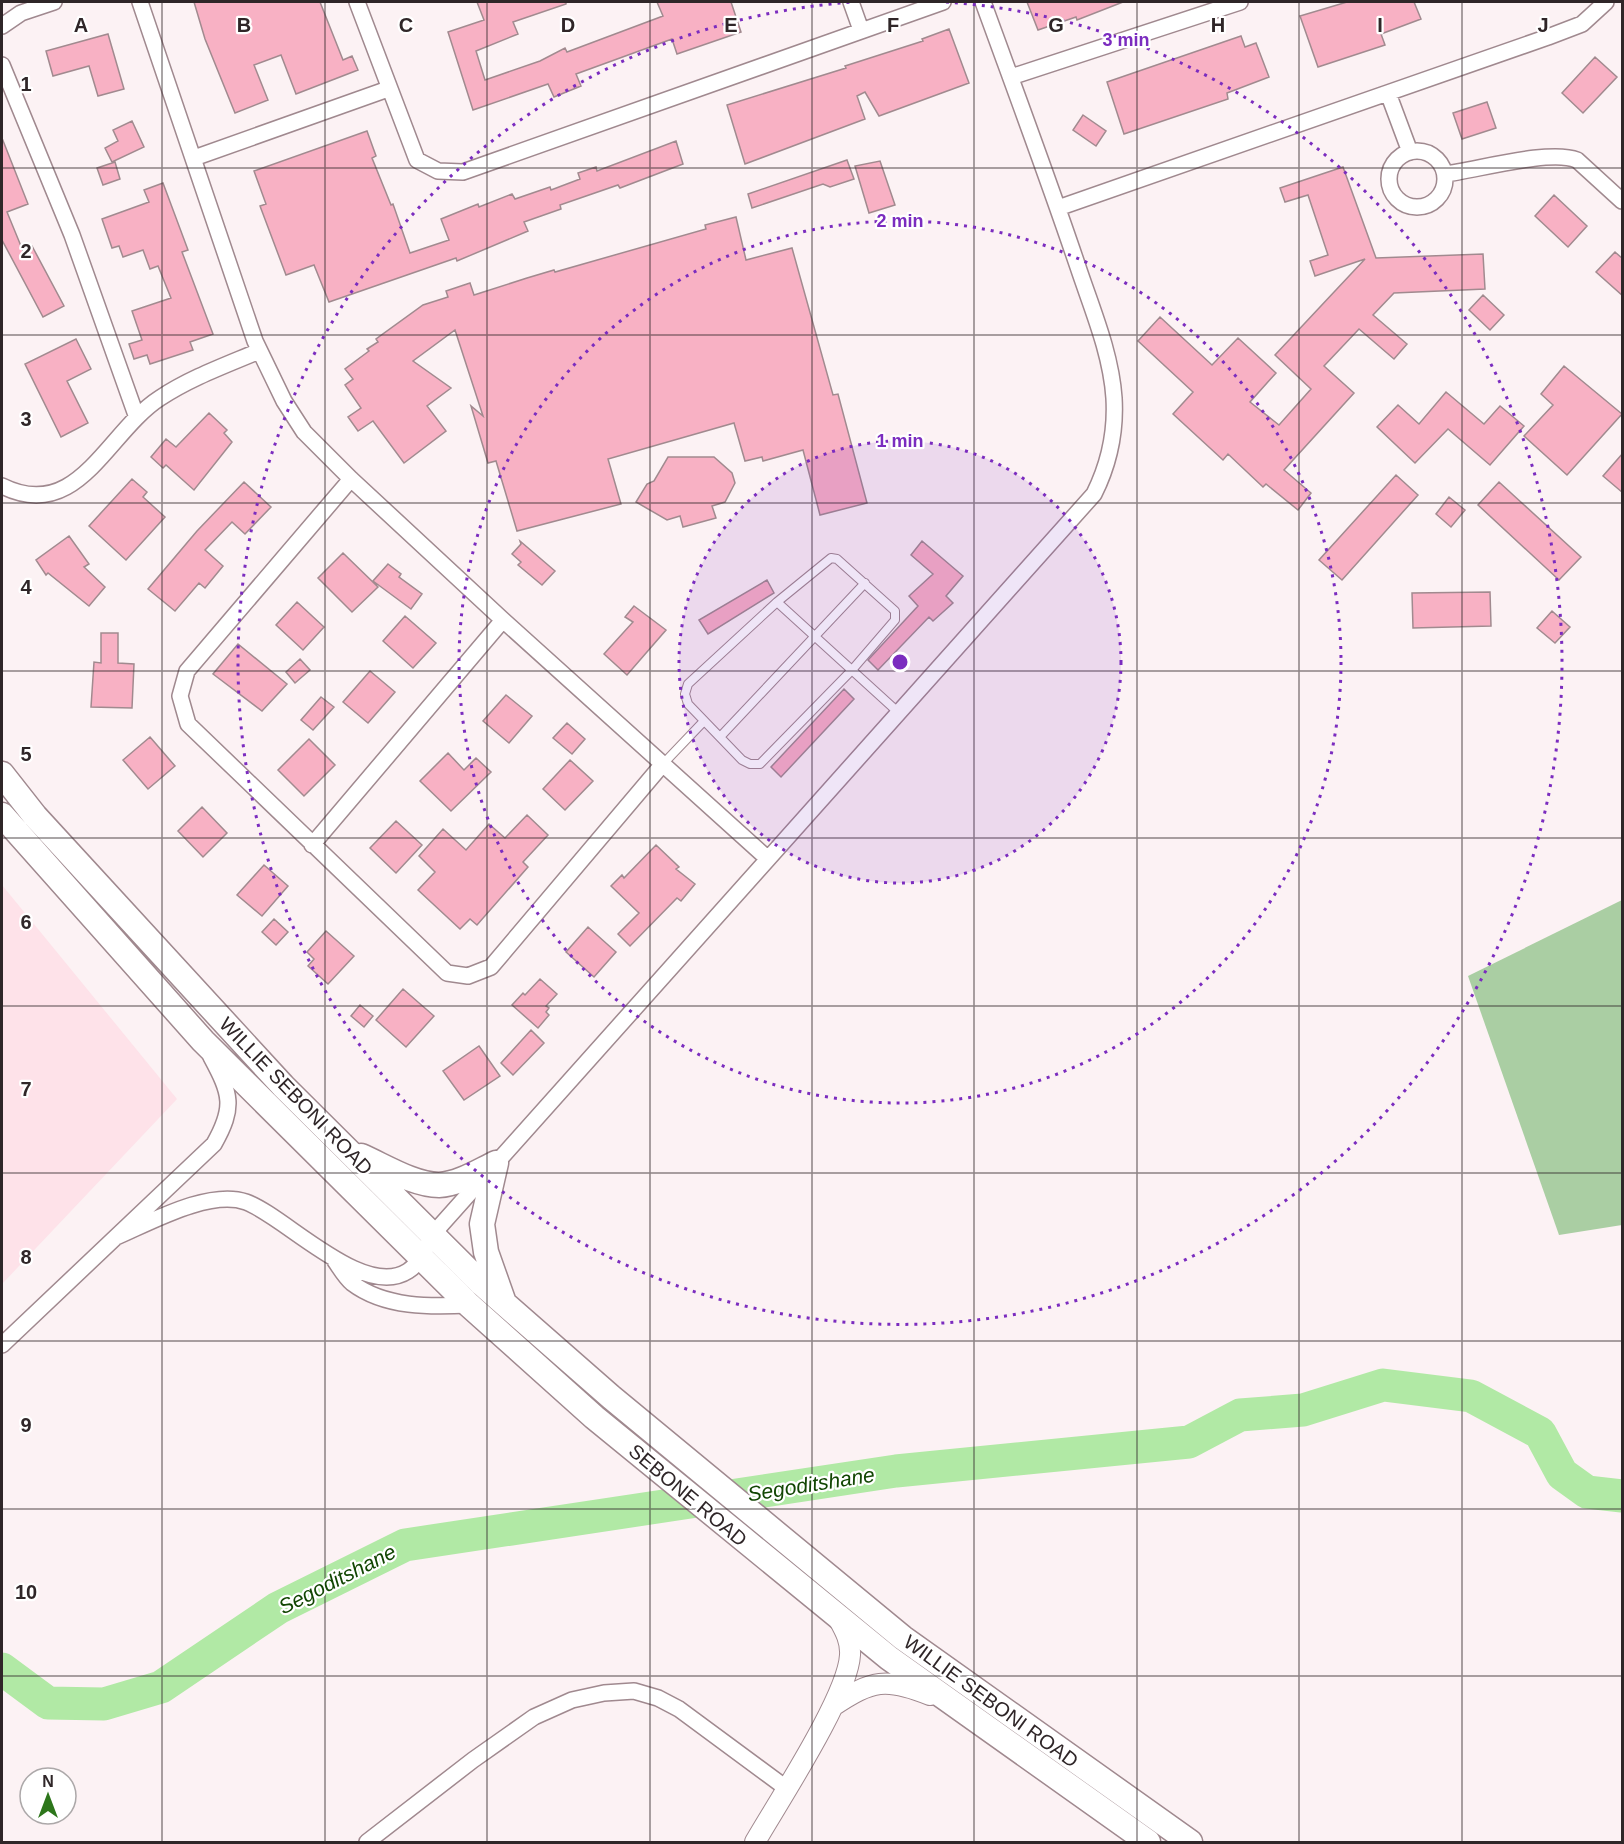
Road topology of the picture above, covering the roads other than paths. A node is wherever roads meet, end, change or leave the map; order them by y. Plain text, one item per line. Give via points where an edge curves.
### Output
1 (54, 2) edge
2 (140, 2) edge
3 (358, 2) edge
4 (851, 2) edge
5 (943, 2) edge
6 (983, 2) edge
7 (1240, 2) edge
8 (1606, 2) edge
9 (2, 26) edge
10 (861, 30) junction
11 (2, 65) edge
12 (1011, 78) junction
13 (388, 89) junction
14 (1388, 93) junction
15 (1410, 152) junction
16 (194, 158) junction
17 (1445, 174) junction
18 (1623, 201) edge
19 (1058, 208) junction
20 (260, 351) junction
21 (136, 415) junction
22 (351, 479) junction
23 (2, 486) edge
24 (865, 583) junction
25 (777, 602) junction
26 (503, 620) junction
27 (815, 637) junction
28 (852, 670) junction
29 (899, 713) junction
30 (704, 721) junction
31 (720, 737) junction
32 (662, 765) junction
33 (2, 774) edge
34 (2, 815) edge
35 (312, 845) junction
36 (768, 859) junction
37 (203, 1041) junction
38 (345, 1148) junction
39 (496, 1163) junction
40 (433, 1234) junction
41 (116, 1238) junction
42 (422, 1258) junction
43 (334, 1261) junction
44 (504, 1304) junction
45 (469, 1305) junction
46 (2, 1345) edge
47 (611, 1397) joint
48 (594, 1417) joint
49 (798, 1552) joint
50 (782, 1573) joint
51 (836, 1614) junction
52 (950, 1703) junction
53 (833, 1706) junction
54 (786, 1788) junction
55 (367, 1842) edge
56 (755, 1842) edge
57 (1148, 1842) edge
58 (1190, 1842) edge

1 - 9 street via 21,13
2 - 16 street
3 - 13 street
4 - 10 street
5 - 10 street
6 - 12 street
7 - 12 street
8 - 14 street via 1582,24
10 - 13 street via 463,172 438,171 417,160
11 - 21 street via 72,235
12 - 19 street
13 - 16 street
14 - 15 street
14 - 19 street
15 - 17 street via 1428,153 1442,165
15 - 17 street via 1401,156 1390,170 1390,189 1402,203 1411,207 1429,205 1443,192
16 - 20 street
17 - 18 street via 1539,158 1569,157
19 - 29 street via 1108,358 1114,398 1113,435 1106,471 1080,513
20 - 21 street via 160,398
20 - 22 street via 304,432
21 - 23 street via 84,476 54,494 15,492
22 - 26 street
22 - 35 street via 187,671 180,696 188,724
24 - 25 lane via 831,558
24 - 27 lane
24 - 28 lane via 896,615
25 - 27 lane
25 - 30 lane via 688,684 688,704
26 - 32 street
26 - 35 street
27 - 28 lane
27 - 31 lane
28 - 29 lane
28 - 31 lane via 760,764 742,760
29 - 36 street
30 - 31 lane
30 - 32 lane
32 - 35 street via 491,967 468,976 447,973
32 - 36 street
33 - 38 main road, WILLIE SEBONI ROAD via 35,816 283,1086
34 - 37 main road, WILLIE SEBONI ROAD
36 - 39 street
37 - 41 street via 226,1087 228,1120 214,1144
37 - 42 main road, WILLIE SEBONI ROAD
38 - 39 main road via 415,1179 439,1185 463,1179
38 - 40 main road, WILLIE SEBONI ROAD
39 - 40 street
39 - 44 main road via 483,1232
40 - 42 street
40 - 44 main road, WILLIE SEBONI ROAD
41 - 43 street via 189,1206 224,1200 245,1202
41 - 46 street
42 - 43 street via 410,1270 389,1277
42 - 45 main road, WILLIE SEBONI ROAD
43 - 45 street via 351,1282 384,1299 440,1307
44 - 47 main road, WILLIE SEBONI ROAD
45 - 48 main road, WILLIE SEBONI ROAD
47 - 49 main road, SEBONE ROAD
48 - 50 main road, SEBONE ROAD
49 - 58 main road, WILLIE SEBONI ROAD via 903,1638
50 - 51 main road, WILLIE SEBONI ROAD
51 - 52 main road, WILLIE SEBONI ROAD
51 - 53 street via 848,1638 850,1656
52 - 53 street via 906,1685 886,1682 861,1688
52 - 57 main road, WILLIE SEBONI ROAD
53 - 54 street
54 - 55 street via 679,1709 658,1698 634,1691 604,1693 572,1700 534,1717
54 - 56 street

